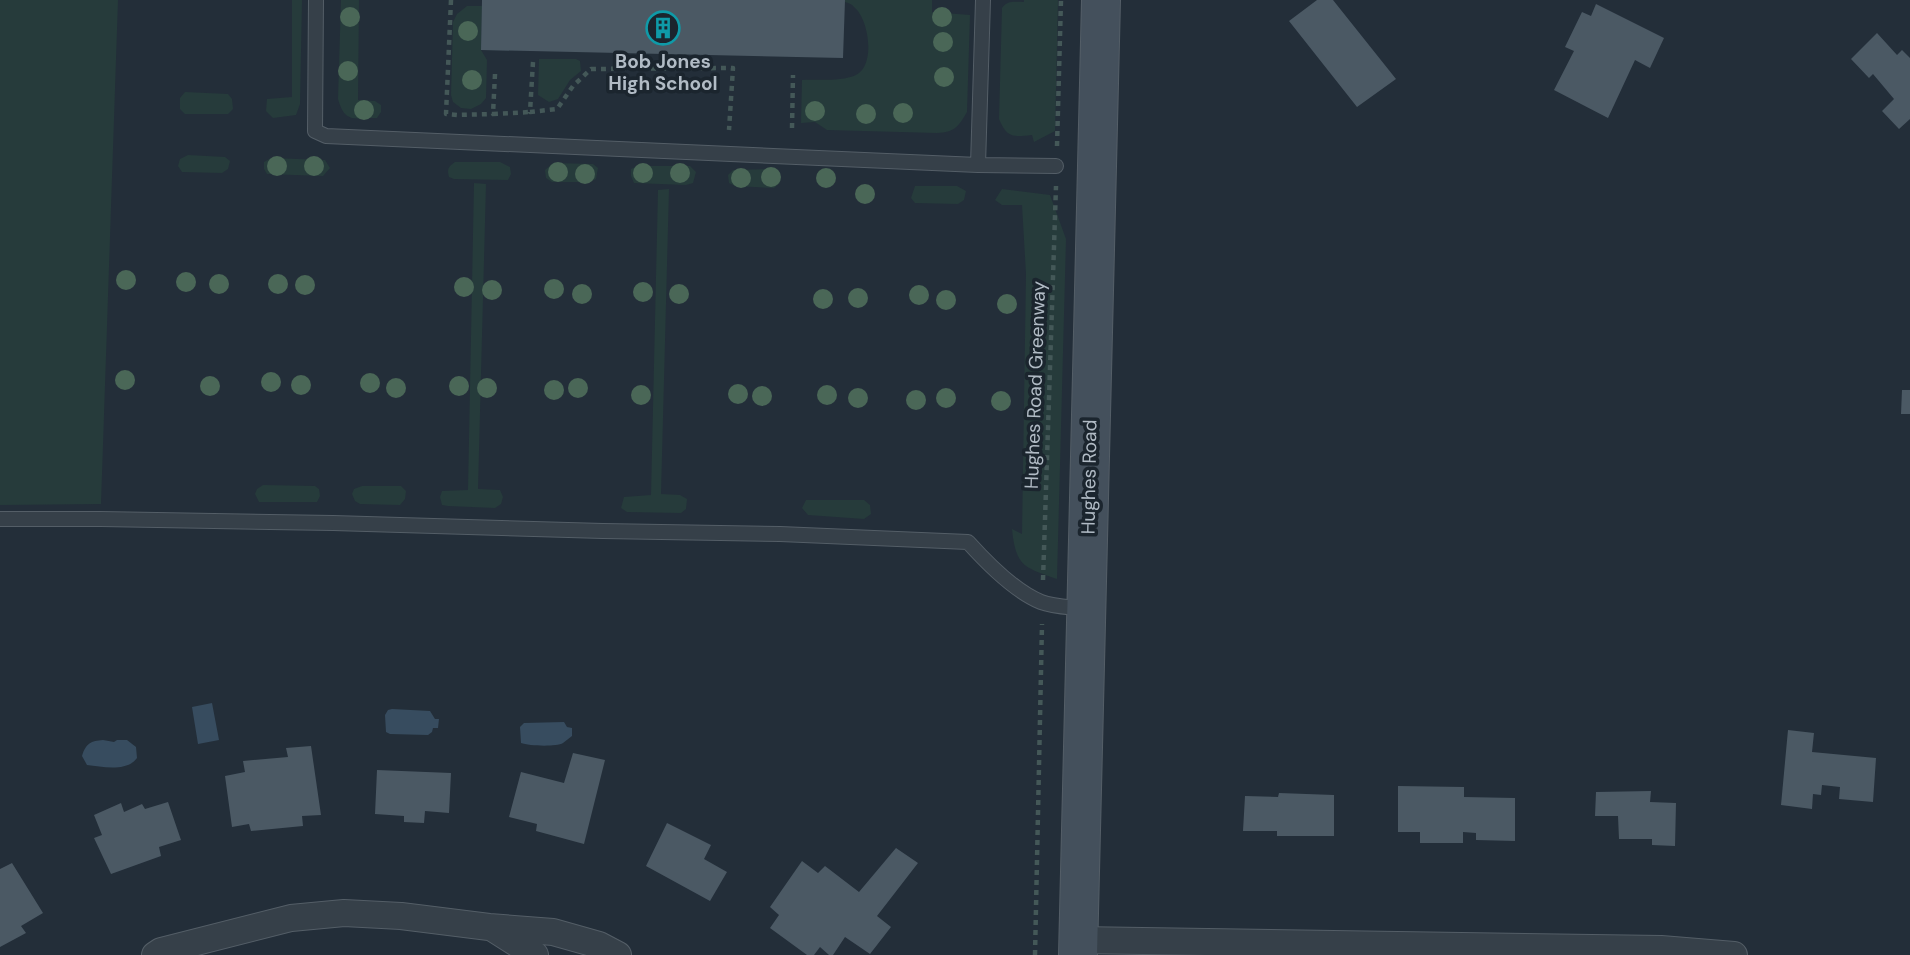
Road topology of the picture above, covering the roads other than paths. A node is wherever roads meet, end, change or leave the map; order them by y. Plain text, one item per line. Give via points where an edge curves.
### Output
1 (316, 0) edge
2 (983, 0) edge
3 (1101, 0) edge
4 (978, 165) junction
5 (1056, 166) dead end
6 (0, 519) edge
7 (1085, 609) junction
8 (489, 927) junction
9 (1078, 948) edge
10 (155, 955) edge
11 (535, 955) edge
12 (618, 955) edge
13 (1734, 955) edge

1 - 4 lane via 314,131 326,136
2 - 4 lane
3 - 7 main road, Hughes Road
4 - 5 lane
6 - 7 lane via 332,523 968,542 1009,582 1039,601
7 - 9 main road, Hughes Road
8 - 10 street via 401,916 331,914 291,918
8 - 11 street
8 - 12 street via 553,932
9 - 13 street via 1647,949

